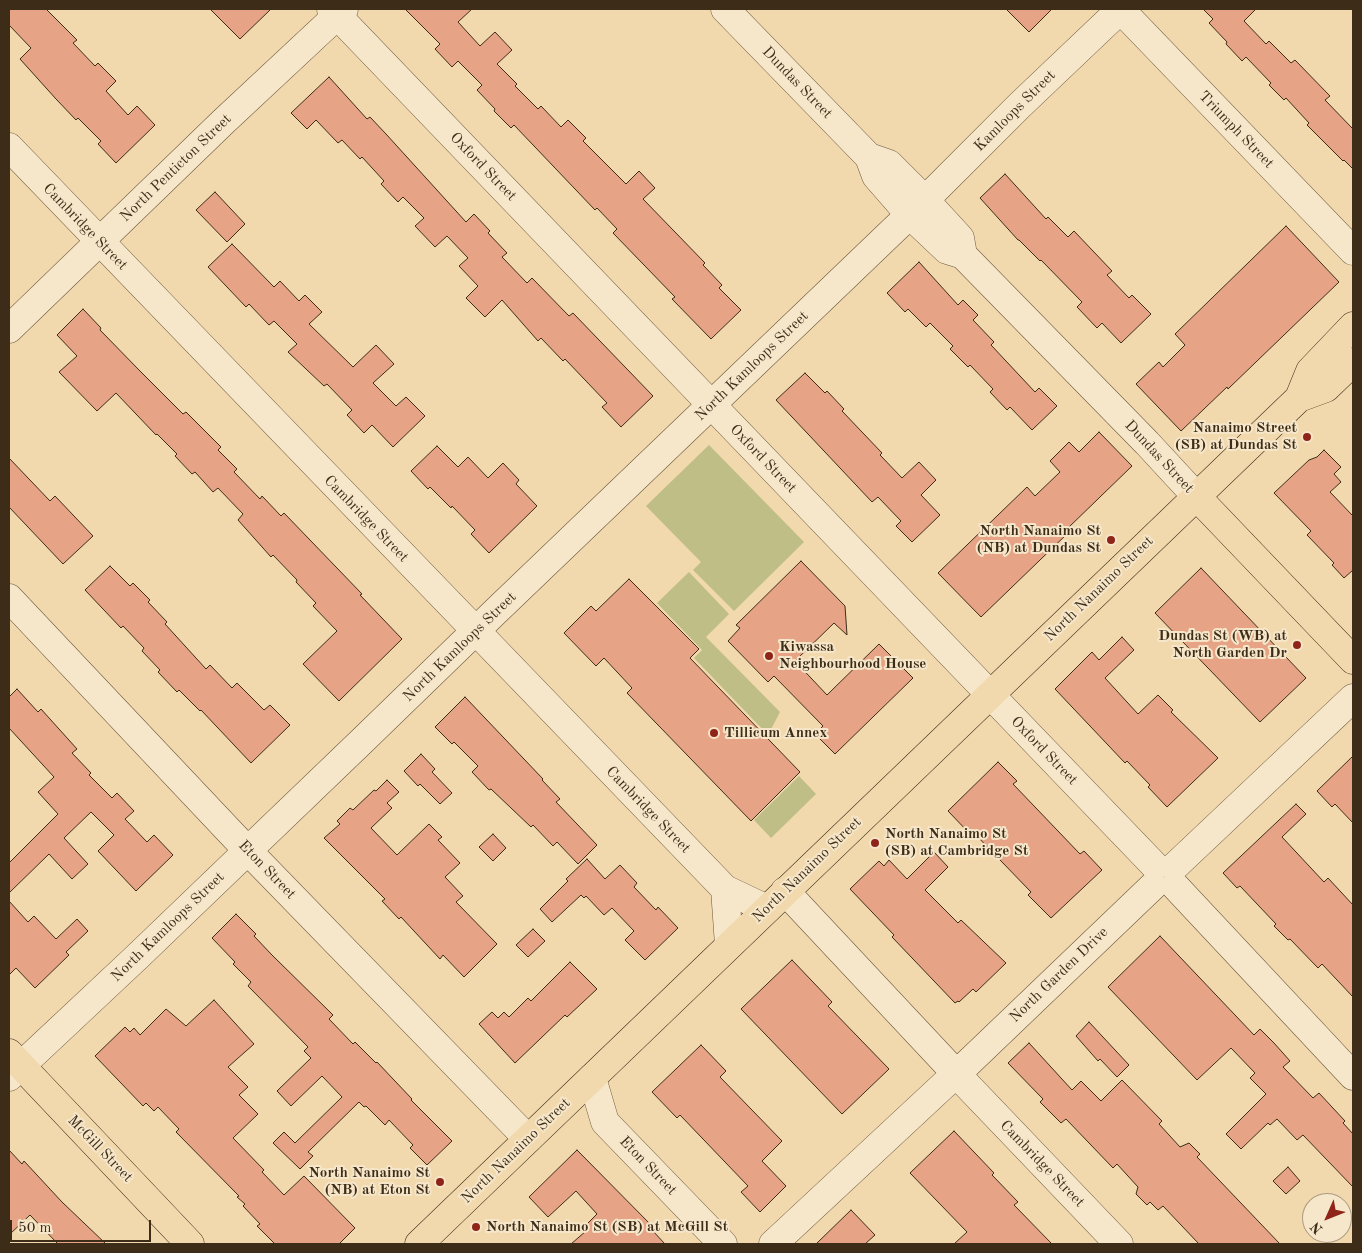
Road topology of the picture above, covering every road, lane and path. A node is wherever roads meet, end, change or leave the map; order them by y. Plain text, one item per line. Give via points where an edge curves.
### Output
1 (725, 9) edge
2 (1120, 9) edge
3 (338, 11) edge
4 (9, 147) edge
5 (918, 207) junction
6 (100, 241) junction
7 (1353, 251) edge
8 (1353, 326) edge
9 (9, 329) edge
10 (1353, 362) edge
11 (1299, 398) junction
12 (711, 405) junction
13 (1196, 496) junction
14 (9, 598) edge
15 (475, 631) junction
16 (1353, 660) edge
17 (990, 694) junction
18 (1353, 698) edge
19 (248, 851) junction
20 (1164, 876) junction
21 (724, 890) junction
22 (776, 900) junction
23 (729, 945) junction
24 (13, 1065) edge
25 (957, 1074) junction
26 (1353, 1076) edge
27 (592, 1078) junction
28 (528, 1139) junction
29 (190, 1244) edge
30 (419, 1244) edge
31 (722, 1244) edge
32 (773, 1244) edge
33 (1119, 1244) edge

1 - 5 street, Dundas Street via 869,157 876,176
2 - 5 street, Kamloops Street
2 - 7 street, Triumph Street
3 - 6 street, North Penticton Street
3 - 12 street, Oxford Street
4 - 6 street, Cambridge Street
5 - 12 street, North Kamloops Street
5 - 13 street, Dundas Street via 947,250 963,255
6 - 9 street, North Penticton Street
6 - 15 street, Cambridge Street
8 - 11 main road via 1310,371
10 - 11 main road via 1326,388
11 - 13 main road, North Nanaimo Street
12 - 15 street, North Kamloops Street
12 - 17 street, Oxford Street
13 - 16 main road, Dundas Street
13 - 17 main road, North Nanaimo Street
14 - 19 street, Eton Street
15 - 19 street, North Kamloops Street
15 - 21 street, Cambridge Street
17 - 20 street, Oxford Street
17 - 22 main road, North Nanaimo Street
18 - 20 street, North Garden Drive
19 - 24 street, North Kamloops Street
19 - 28 street, Eton Street
20 - 25 street, North Garden Drive
20 - 26 street, Oxford Street
21 - 22 street, Cambridge Street
21 - 23 street
22 - 23 main road, North Nanaimo Street
22 - 25 street, Cambridge Street
23 - 27 main road, North Nanaimo Street
24 - 29 main road, McGill Street
25 - 32 street, North Garden Drive
25 - 33 street, Cambridge Street
27 - 28 main road, North Nanaimo Street
27 - 31 street, Eton Street via 605,1122
28 - 30 main road, North Nanaimo Street

